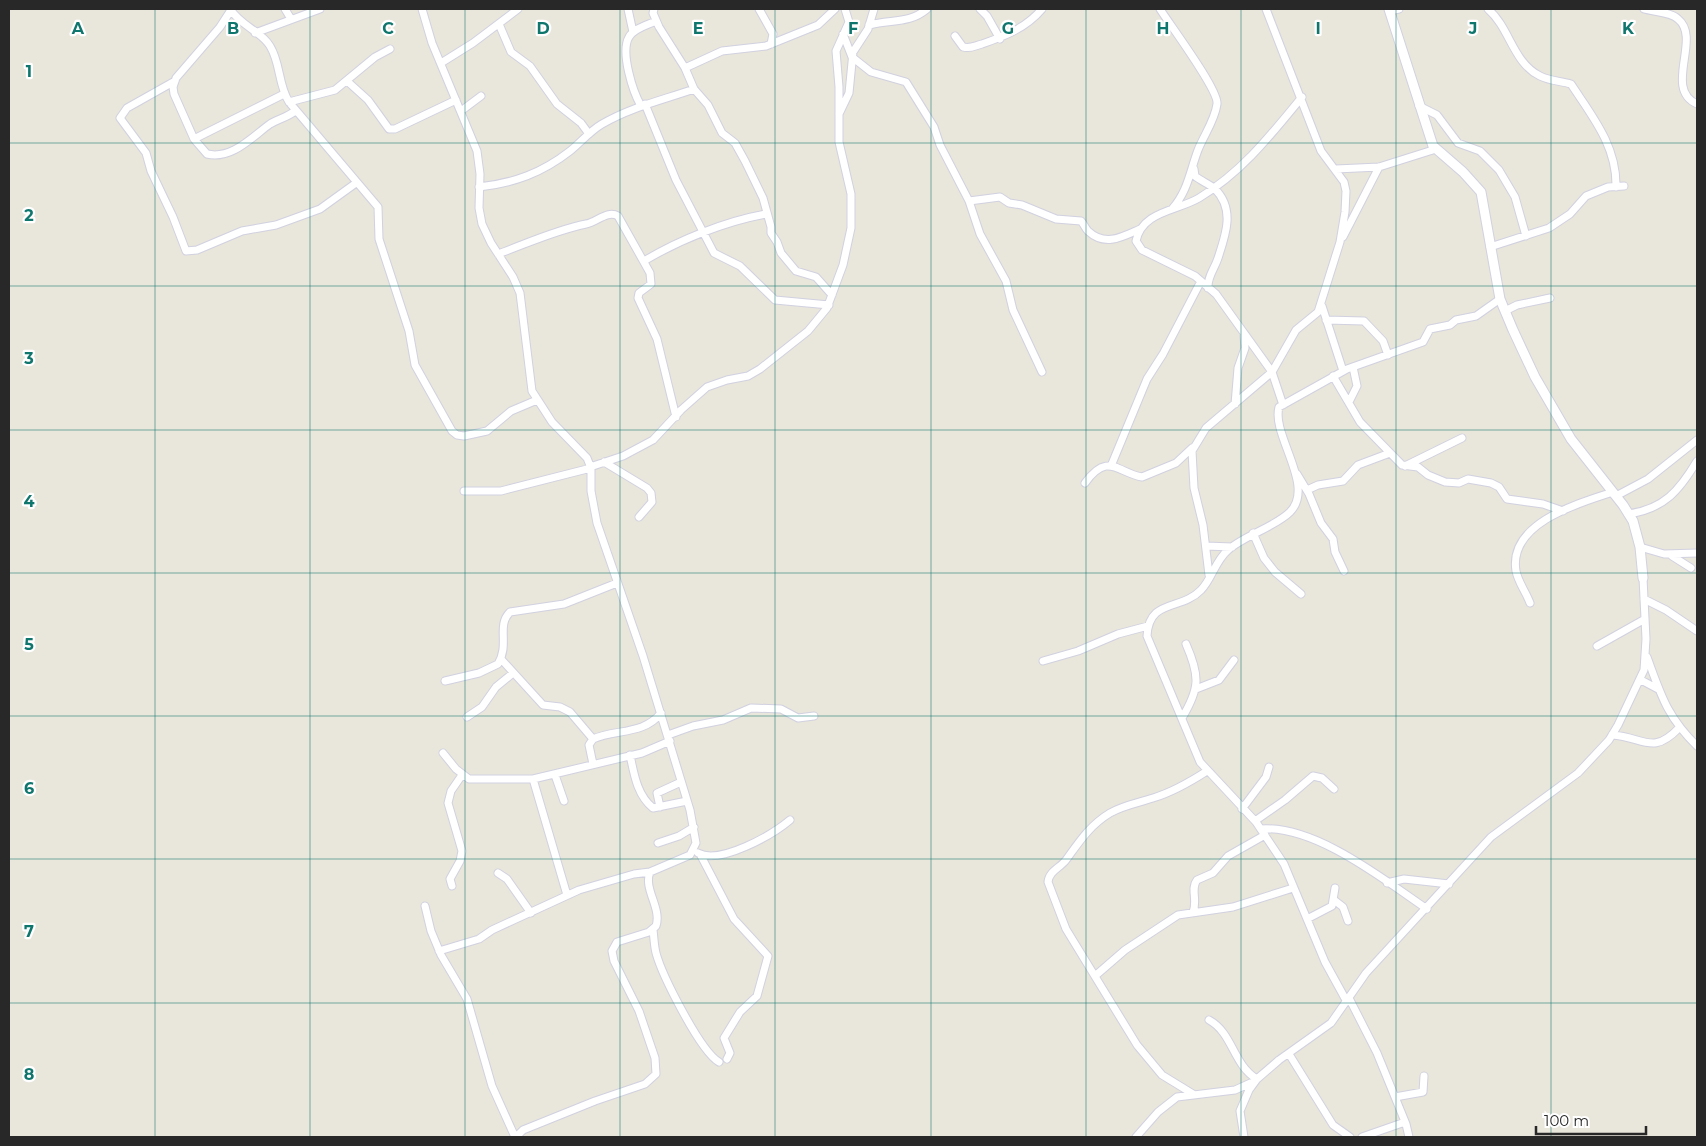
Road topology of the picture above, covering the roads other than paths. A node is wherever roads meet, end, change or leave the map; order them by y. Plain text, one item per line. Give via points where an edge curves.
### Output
1 (230, 9) edge
2 (285, 9) edge
3 (320, 9) edge
4 (422, 9) edge
5 (518, 9) edge
6 (628, 9) edge
7 (759, 9) edge
8 (835, 9) edge
9 (844, 9) edge
10 (874, 9) edge
11 (927, 9) edge
12 (980, 9) edge
13 (1042, 9) edge
14 (1160, 9) edge
15 (1266, 9) edge
16 (1488, 9) edge
17 (1644, 9) edge
18 (655, 10) edge
19 (1393, 10) edge
20 (291, 19) junction
21 (656, 21) junction
22 (499, 24) junction
23 (869, 25) junction
24 (633, 32) junction
25 (255, 33) junction
26 (843, 34) junction
27 (954, 36) dead end
28 (1000, 39) junction
29 (771, 44) junction
30 (390, 49) dead end
31 (852, 57) junction
32 (440, 63) junction
33 (685, 68) junction
34 (175, 81) junction
35 (347, 81) junction
36 (694, 89) junction
37 (284, 94) junction
38 (481, 96) dead end
39 (1302, 97) junction
40 (456, 100) junction
41 (289, 102) junction
42 (1697, 104) edge
43 (643, 105) junction
44 (1419, 106) junction
45 (295, 111) junction
46 (461, 111) junction
47 (839, 114) junction
48 (589, 134) junction
49 (194, 139) junction
50 (1436, 149) junction
51 (1194, 166) junction
52 (1379, 167) junction
53 (1336, 168) junction
54 (356, 183) junction
55 (1624, 186) dead end
56 (1616, 187) junction
57 (480, 188) junction
58 (1214, 188) junction
59 (969, 201) junction
60 (1171, 210) junction
61 (766, 214) junction
62 (1142, 228) junction
63 (703, 234) junction
64 (1526, 236) junction
65 (1340, 242) junction
66 (1490, 247) junction
67 (498, 254) junction
68 (644, 261) junction
69 (1201, 281) junction
70 (1208, 288) junction
71 (832, 295) junction
72 (1550, 298) dead end
73 (1500, 299) junction
74 (829, 305) junction
75 (1322, 306) junction
76 (1505, 310) junction
77 (1326, 320) junction
78 (1243, 332) junction
79 (1388, 355) junction
80 (1353, 367) junction
81 (1343, 371) junction
82 (1042, 372) dead end
83 (1272, 372) junction
84 (1333, 376) junction
85 (537, 400) junction
86 (1349, 402) junction
87 (1235, 404) junction
88 (1283, 405) junction
89 (676, 417) junction
90 (1462, 438) dead end
91 (1697, 440) edge
92 (1196, 444) junction
93 (1390, 453) junction
94 (1697, 461) edge
95 (604, 462) junction
96 (1111, 466) junction
97 (1405, 466) junction
98 (590, 467) junction
99 (1295, 472) junction
100 (1084, 483) dead end
101 (1307, 490) junction
102 (464, 491) dead end
103 (1614, 494) junction
104 (1563, 511) junction
105 (1628, 514) junction
106 (639, 517) dead end
107 (1253, 533) junction
108 (1206, 546) junction
109 (1232, 547) junction
110 (1640, 547) junction
111 (1697, 553) edge
112 (1669, 554) junction
113 (1691, 568) dead end
114 (1344, 571) dead end
115 (1209, 577) junction
116 (1643, 578) joint
117 (617, 583) junction
118 (1302, 594) dead end
119 (1644, 599) junction
120 (1530, 603) dead end
121 (1645, 619) junction
122 (1148, 626) junction
123 (1697, 631) edge
124 (1186, 644) dead end
125 (1597, 646) dead end
126 (1646, 652) junction
127 (501, 659) junction
128 (1234, 660) dead end
129 (1043, 661) dead end
130 (513, 673) junction
131 (1641, 680) junction
132 (445, 681) dead end
133 (1196, 689) junction
134 (1658, 689) junction
135 (661, 713) junction
136 (814, 716) dead end
137 (467, 717) dead end
138 (1182, 718) junction
139 (1679, 728) junction
140 (1612, 735) junction
141 (669, 738) junction
142 (592, 739) junction
143 (1697, 746) edge
144 (443, 753) dead end
145 (630, 755) junction
146 (593, 764) junction
147 (1269, 767) dead end
148 (1207, 770) junction
149 (462, 775) junction
150 (555, 775) junction
151 (533, 778) junction
152 (681, 782) junction
153 (1334, 790) dead end
154 (564, 801) dead end
155 (687, 801) junction
156 (660, 807) junction
157 (1242, 809) junction
158 (790, 820) dead end
159 (1255, 821) junction
160 (694, 827) junction
161 (1263, 832) junction
162 (658, 843) dead end
163 (697, 852) junction
164 (650, 872) junction
165 (498, 873) dead end
166 (1387, 883) junction
167 (1449, 884) junction
168 (452, 886) dead end
169 (1293, 888) junction
170 (1335, 888) dead end
171 (567, 895) junction
172 (1334, 900) junction
173 (425, 906) dead end
174 (1427, 909) junction
175 (530, 912) junction
176 (1193, 912) junction
177 (1307, 919) junction
178 (1348, 921) dead end
179 (653, 930) junction
180 (440, 951) junction
181 (1095, 976) junction
182 (1348, 1000) junction
183 (1209, 1020) dead end
184 (1289, 1054) junction
185 (728, 1058) dead end
186 (719, 1062) dead end
187 (1424, 1076) dead end
188 (1256, 1080) junction
189 (1193, 1094) junction
190 (1395, 1097) junction
191 (1405, 1122) junction
192 (515, 1137) edge
193 (1136, 1137) edge
194 (1244, 1137) edge
195 (1350, 1137) edge
196 (1362, 1137) edge
197 (1409, 1137) edge

1 - 25 street via 242,24
1 - 34 street via 220,27
2 - 20 street
3 - 20 street
4 - 32 street
5 - 22 street
6 - 24 street
7 - 29 street via 773,34
8 - 29 street via 818,25
9 - 26 street via 850,21
10 - 23 street
11 - 23 street via 912,20
12 - 28 street
13 - 28 street via 1030,22
14 - 51 street via 1208,79 1218,100
15 - 39 street
16 - 56 street via 1524,64 1543,78 1571,84 1587,106 1598,122 1614,161
17 - 42 street via 1674,16 1682,23 1687,38 1683,53 1684,91 1690,101
18 - 21 street
19 - 44 street
20 - 25 street
21 - 24 street
21 - 33 street
22 - 32 street
22 - 48 street via 511,52 530,66 557,104 581,123
23 - 31 street via 855,46
24 - 43 street via 627,41 630,77 634,94
25 - 37 street via 274,52
26 - 31 street
26 - 47 street via 836,51
27 - 28 street via 959,44 969,49
29 - 33 street via 722,51
30 - 35 street via 375,57
31 - 47 street via 849,93
31 - 59 street via 871,72 906,82 934,127
32 - 40 street
33 - 36 street
34 - 49 street via 174,94
34 - 54 street via 127,108 120,118 146,153 186,252 242,231 276,225 320,209
35 - 40 street via 368,100 389,129 417,120
35 - 41 street via 328,93
36 - 43 street
36 - 61 street via 722,133 735,143 745,160 763,198
37 - 41 street
37 - 49 street
38 - 46 street
39 - 53 street via 1321,151
39 - 58 street via 1259,150 1230,178
40 - 46 street
41 - 45 street
43 - 48 street via 602,124
43 - 63 street
44 - 50 street
44 - 64 street via 1438,115 1458,143 1480,151 1499,170 1515,197
45 - 49 street via 270,124 250,142 218,154 207,154
45 - 54 street
46 - 57 street via 477,151
47 - 71 street via 839,142 851,194 851,228
48 - 57 street via 558,160 529,176
50 - 52 street
50 - 66 street via 1481,192
51 - 58 street via 1195,176
51 - 60 street via 1185,191
52 - 53 street
52 - 65 street
53 - 65 street via 1343,177 1346,190
54 - 85 street via 378,207 379,239 410,331 415,365 452,431 464,436 487,431 512,411
55 - 56 street
56 - 64 street via 1586,196 1570,214 1549,228
57 - 67 street via 482,224
58 - 60 street
58 - 70 street via 1226,202 1228,214
59 - 62 street via 1000,197 1056,219 1081,221 1103,240 1120,238
59 - 82 street via 980,234 1006,281 1013,310
60 - 62 street via 1150,218
61 - 63 street via 735,221
61 - 71 street via 782,255 799,273 820,280
62 - 69 street via 1136,241 1142,250
63 - 68 street
63 - 74 street via 714,253 746,271 775,300
64 - 66 street
65 - 75 street
66 - 73 street
67 - 68 street via 566,227 615,214
67 - 85 street via 520,293 529,379
68 - 89 street via 651,284 639,293 638,298 657,339
69 - 70 street
69 - 96 street via 1147,379
70 - 78 street
71 - 74 street
72 - 76 street
73 - 76 street
73 - 79 street via 1476,316 1430,329 1422,342
74 - 89 street via 808,331 760,369 748,376 707,387
75 - 77 street
75 - 83 street via 1315,316 1296,330
76 - 103 street via 1553,410
77 - 79 street via 1364,321 1383,341
77 - 81 street
78 - 83 street
78 - 87 street via 1245,348 1238,368
79 - 80 street
80 - 81 street
80 - 86 street via 1357,386
81 - 84 street
83 - 87 street
83 - 88 street
84 - 86 street
84 - 88 street
85 - 98 street via 552,422 582,452
86 - 93 street via 1365,429
87 - 92 street via 1206,428
88 - 99 street via 1278,409 1283,438
89 - 95 street via 647,444
90 - 97 street
91 - 103 street via 1648,479
92 - 96 street via 1176,463 1142,477
92 - 108 street via 1192,454 1192,474
93 - 97 street
93 - 101 street via 1358,465 1343,481
94 - 105 street via 1684,482 1661,505
95 - 98 street
95 - 106 street via 651,493 652,502
96 - 100 street via 1094,473
97 - 104 street via 1418,467 1445,482 1459,483 1468,479 1491,483 1499,487 1507,499 1543,504
98 - 102 street via 501,491
98 - 117 street via 595,514
99 - 101 street
99 - 107 street via 1296,499 1291,510
101 - 114 street via 1321,523 1334,539 1335,552
103 - 104 street
103 - 105 street
104 - 120 street via 1532,527 1520,548 1516,572
105 - 110 street
107 - 109 street
107 - 118 street via 1264,558 1275,572
108 - 109 street
108 - 115 street
109 - 115 street
110 - 112 street
110 - 116 street
111 - 112 street
112 - 113 street
115 - 122 street via 1201,590 1156,613
116 - 119 street
117 - 127 street via 564,604 510,612 502,625 505,646
117 - 135 street
119 - 121 street
119 - 123 street
121 - 125 street
121 - 126 street
122 - 129 street
122 - 138 street via 1147,636
124 - 133 street via 1197,676
126 - 131 street
126 - 134 street
127 - 130 street
127 - 132 street via 492,668
128 - 133 street via 1219,680
130 - 137 street via 496,687 482,707
130 - 142 street via 543,705 570,712
131 - 134 street
131 - 140 street
133 - 138 street
134 - 139 street
135 - 141 street
135 - 142 street via 654,721 638,728
136 - 141 street via 794,718 781,709 751,708 723,720 693,726
138 - 148 street via 1200,762
139 - 140 street via 1657,744
139 - 143 street
140 - 167 street via 1578,773 1491,837
141 - 145 street via 655,749
141 - 152 street
142 - 146 street via 589,745
144 - 149 street
145 - 146 street
145 - 156 street via 643,798 652,808
146 - 150 street
147 - 157 street via 1266,777
148 - 157 street
148 - 181 street via 1181,788 1110,813 1080,838 1065,861 1048,877 1049,888 1066,929
149 - 151 street via 468,779
149 - 168 street via 451,791 448,803 462,851 450,879
150 - 151 street
150 - 154 street
151 - 171 street
152 - 155 street
152 - 156 street via 657,793
153 - 159 street via 1322,778 1313,776
155 - 156 street
155 - 160 street
157 - 159 street
158 - 163 street via 769,836 719,856 707,857
159 - 161 street
160 - 162 street via 680,836
160 - 163 street
161 - 166 street via 1286,830 1320,841
161 - 169 street via 1284,864
161 - 176 street via 1228,856 1213,873 1197,880 1193,887 1196,902
163 - 164 street
163 - 185 street via 734,919 768,956 757,996 740,1012 724,1038 730,1053
164 - 171 street via 598,883
164 - 179 street via 648,879 658,915
165 - 175 street via 507,879
166 - 167 street via 1404,879
166 - 174 street
167 - 174 street
169 - 176 street via 1233,907
169 - 177 street
170 - 172 street
171 - 175 street
172 - 177 street via 1332,906
172 - 178 street via 1343,907
173 - 180 street
174 - 182 street via 1371,968
175 - 180 street via 479,938
176 - 181 street via 1165,921
177 - 182 street via 1325,962
179 - 186 street via 656,953 666,979 702,1044
179 - 192 street via 617,942 612,951 643,1020 655,1058 656,1074 645,1084 523,1130
180 - 192 street via 446,967 467,999 492,1086
181 - 189 street via 1148,1060 1162,1075
182 - 184 street via 1331,1023
182 - 190 street via 1361,1018
183 - 188 street via 1224,1033 1244,1070
184 - 188 street
184 - 195 street via 1333,1125
187 - 190 street via 1425,1089 1420,1094
188 - 189 street via 1234,1090
188 - 194 street via 1240,1111
189 - 193 street via 1171,1100
190 - 191 street
191 - 196 street
191 - 197 street

